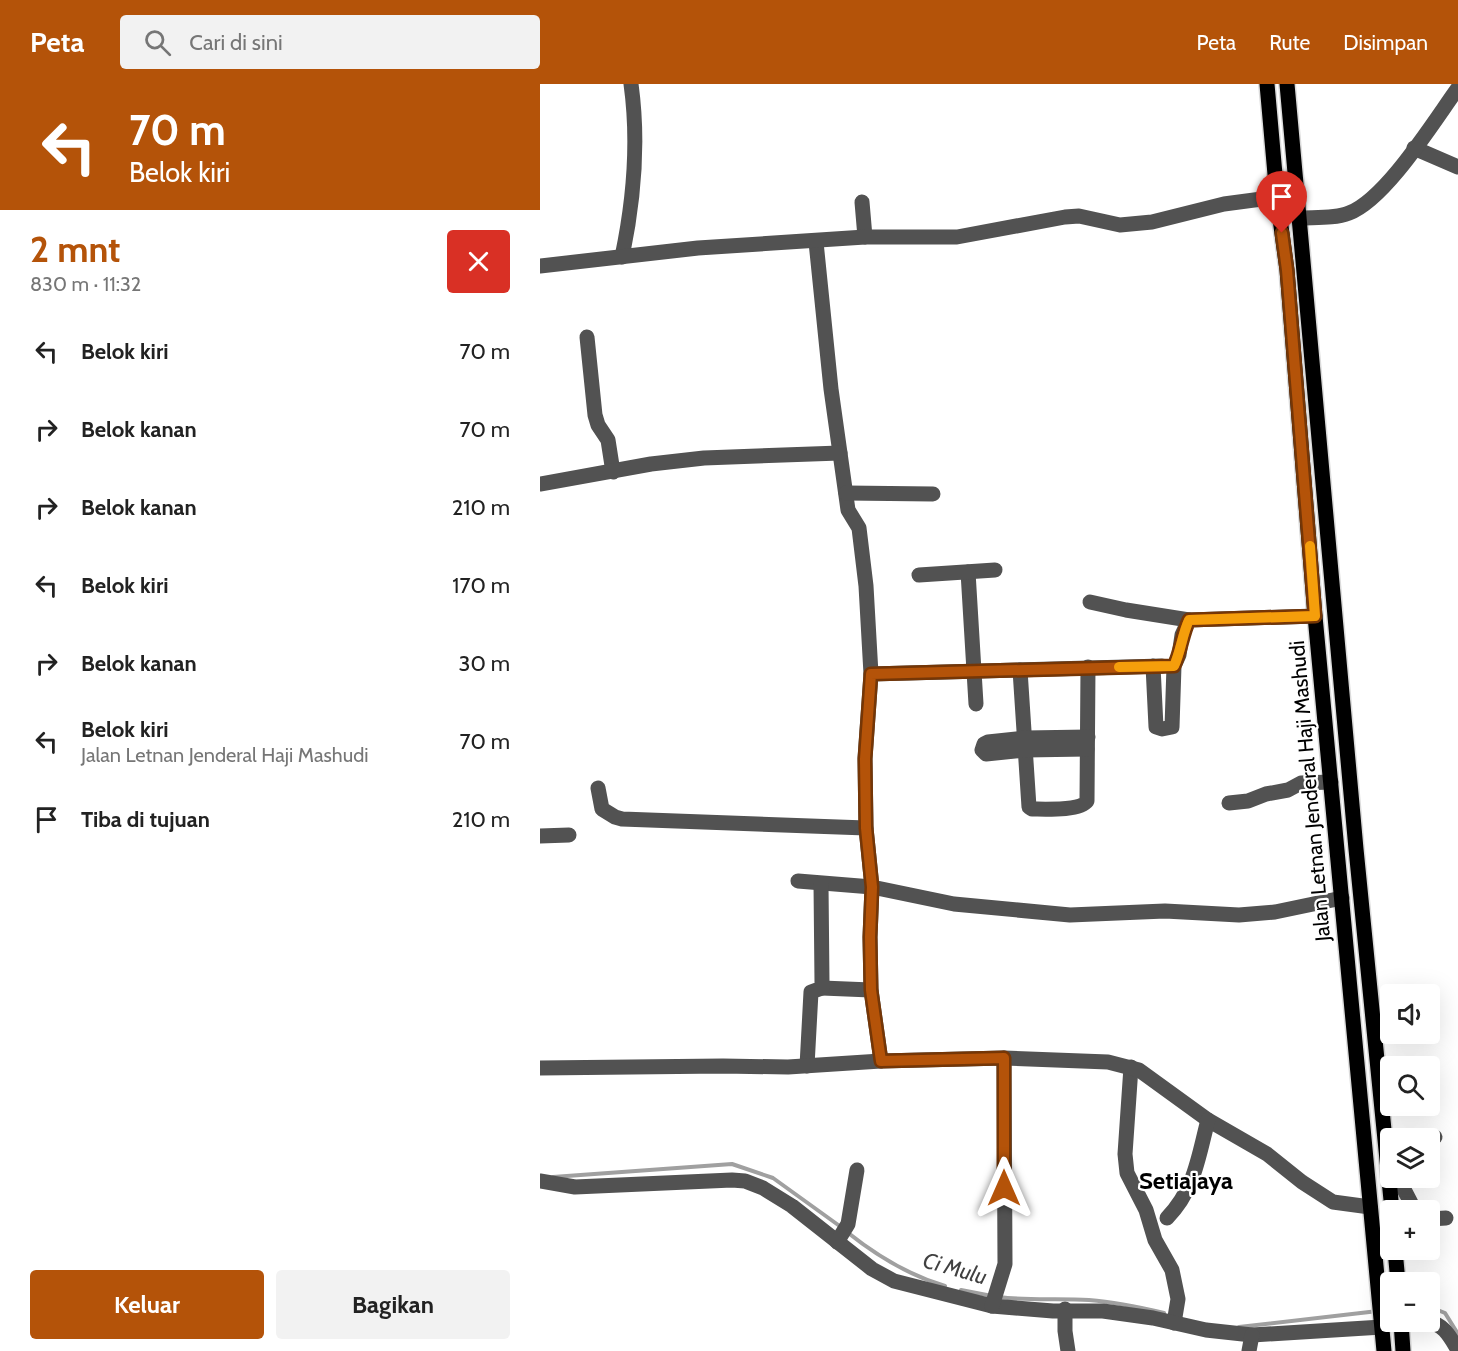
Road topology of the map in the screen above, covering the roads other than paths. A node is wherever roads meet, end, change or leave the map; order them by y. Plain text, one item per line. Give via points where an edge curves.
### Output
1 (631, 84) edge
2 (1267, 84) edge
3 (1287, 84) edge
4 (1458, 88) edge
5 (1289, 105) junction
6 (1269, 107) junction
7 (1414, 148) junction
8 (1458, 167) edge
9 (1278, 197) junction
10 (862, 202) dead end
11 (1298, 218) junction
12 (865, 237) junction
13 (816, 242) junction
14 (622, 257) junction
15 (540, 266) edge
16 (587, 337) dead end
17 (840, 453) junction
18 (613, 472) junction
19 (540, 484) edge
20 (846, 493) junction
21 (933, 494) dead end
22 (996, 570) dead end
23 (968, 572) junction
24 (919, 575) dead end
25 (1090, 602) dead end
26 (1315, 616) junction
27 (1189, 620) junction
28 (1153, 666) junction
29 (1174, 666) junction
30 (1088, 667) junction
31 (974, 670) junction
32 (1020, 670) junction
33 (871, 674) junction
34 (975, 704) dead end
35 (1087, 743) junction
36 (1025, 744) junction
37 (1331, 782) junction
38 (598, 789) dead end
39 (1229, 803) dead end
40 (866, 828) junction
41 (569, 835) dead end
42 (540, 836) edge
43 (798, 881) dead end
44 (821, 884) junction
45 (872, 887) junction
46 (1342, 898) junction
47 (822, 988) junction
48 (871, 990) junction
49 (1004, 1058) junction
50 (881, 1061) junction
51 (807, 1066) junction
52 (1131, 1067) junction
53 (540, 1068) edge
54 (1208, 1120) junction
55 (1386, 1128) edge
56 (857, 1170) dead end
57 (540, 1181) edge
58 (1370, 1207) junction
59 (1167, 1218) dead end
60 (1440, 1218) edge
61 (1446, 1218) dead end
62 (843, 1233) junction
63 (994, 1302) junction
64 (1380, 1309) edge
65 (1059, 1310) junction
66 (1176, 1317) junction
67 (1380, 1326) edge
68 (1440, 1326) edge
69 (1382, 1332) edge
70 (1402, 1332) edge
71 (1252, 1335) junction
72 (1458, 1350) edge
73 (1068, 1351) edge
74 (1249, 1351) edge
75 (1384, 1351) edge
76 (1403, 1351) edge

1 - 14 street via 634,165 630,220
2 - 6 main road, Jalan Letnan Jenderal Haji Mashudi
3 - 5 main road, Jalan Letnan Jenderal Haji Mashudi
4 - 7 street
5 - 6 main road
5 - 11 main road, Jalan Letnan Jenderal Haji Mashudi
6 - 9 main road, Jalan Letnan Jenderal Haji Mashudi
7 - 8 street
7 - 11 street via 1390,181 1362,207 1338,217
9 - 12 street via 1224,204 1152,222 1120,225 1079,216 957,237
9 - 26 main road, Jalan Letnan Jenderal Haji Mashudi
10 - 12 street
11 - 55 main road, Jalan Letnan Jenderal Haji Mashudi via 1356,849
12 - 13 street
13 - 14 street via 698,248
13 - 17 street
14 - 15 street
16 - 18 street via 595,416 608,440
17 - 18 street via 704,458
17 - 20 street
18 - 19 street
20 - 21 street
20 - 33 street via 848,510 859,528
22 - 23 street
23 - 24 street
23 - 31 street
25 - 27 street
26 - 27 street
26 - 37 main road, Jalan Letnan Jenderal Haji Mashudi
27 - 29 street
28 - 29 street
28 - 29 street via 1154,715 1156,727 1162,729 1172,727
28 - 30 street
30 - 32 street
30 - 35 street
31 - 32 street
31 - 33 street
31 - 34 street
32 - 36 street
33 - 40 street via 865,759
35 - 36 street
35 - 36 street via 1085,805 1034,809 1028,802
37 - 39 street via 1301,783 1288,790
37 - 46 main road, Jalan Letnan Jenderal Haji Mashudi
38 - 40 street via 602,809 622,819
40 - 45 street
41 - 42 street
43 - 44 street
44 - 45 street
44 - 47 street
45 - 46 street via 954,904 1070,915 1165,911 1239,915
45 - 48 street
46 - 58 main road, Jalan Letnan Jenderal Haji Mashudi
47 - 48 street
47 - 51 street via 812,992
48 - 50 street
49 - 50 street
49 - 52 street via 1087,1060
49 - 63 street via 1006,1250
50 - 51 street
51 - 53 street
52 - 54 street via 1161,1084
52 - 66 street via 1127,1173 1172,1270 1177,1291
54 - 58 street via 1268,1154 1333,1202
54 - 59 street via 1190,1188
56 - 62 street
57 - 62 street via 575,1187 745,1181
58 - 64 main road, Jalan Letnan Jenderal Haji Mashudi
60 - 61 street
62 - 63 street via 872,1269 894,1281
63 - 65 street
65 - 66 street
65 - 73 street
66 - 71 street via 1206,1330
67 - 71 street
68 - 72 street
69 - 75 main road, Jalan Letnan Jenderal Haji Mashudi
70 - 76 main road
71 - 74 street

